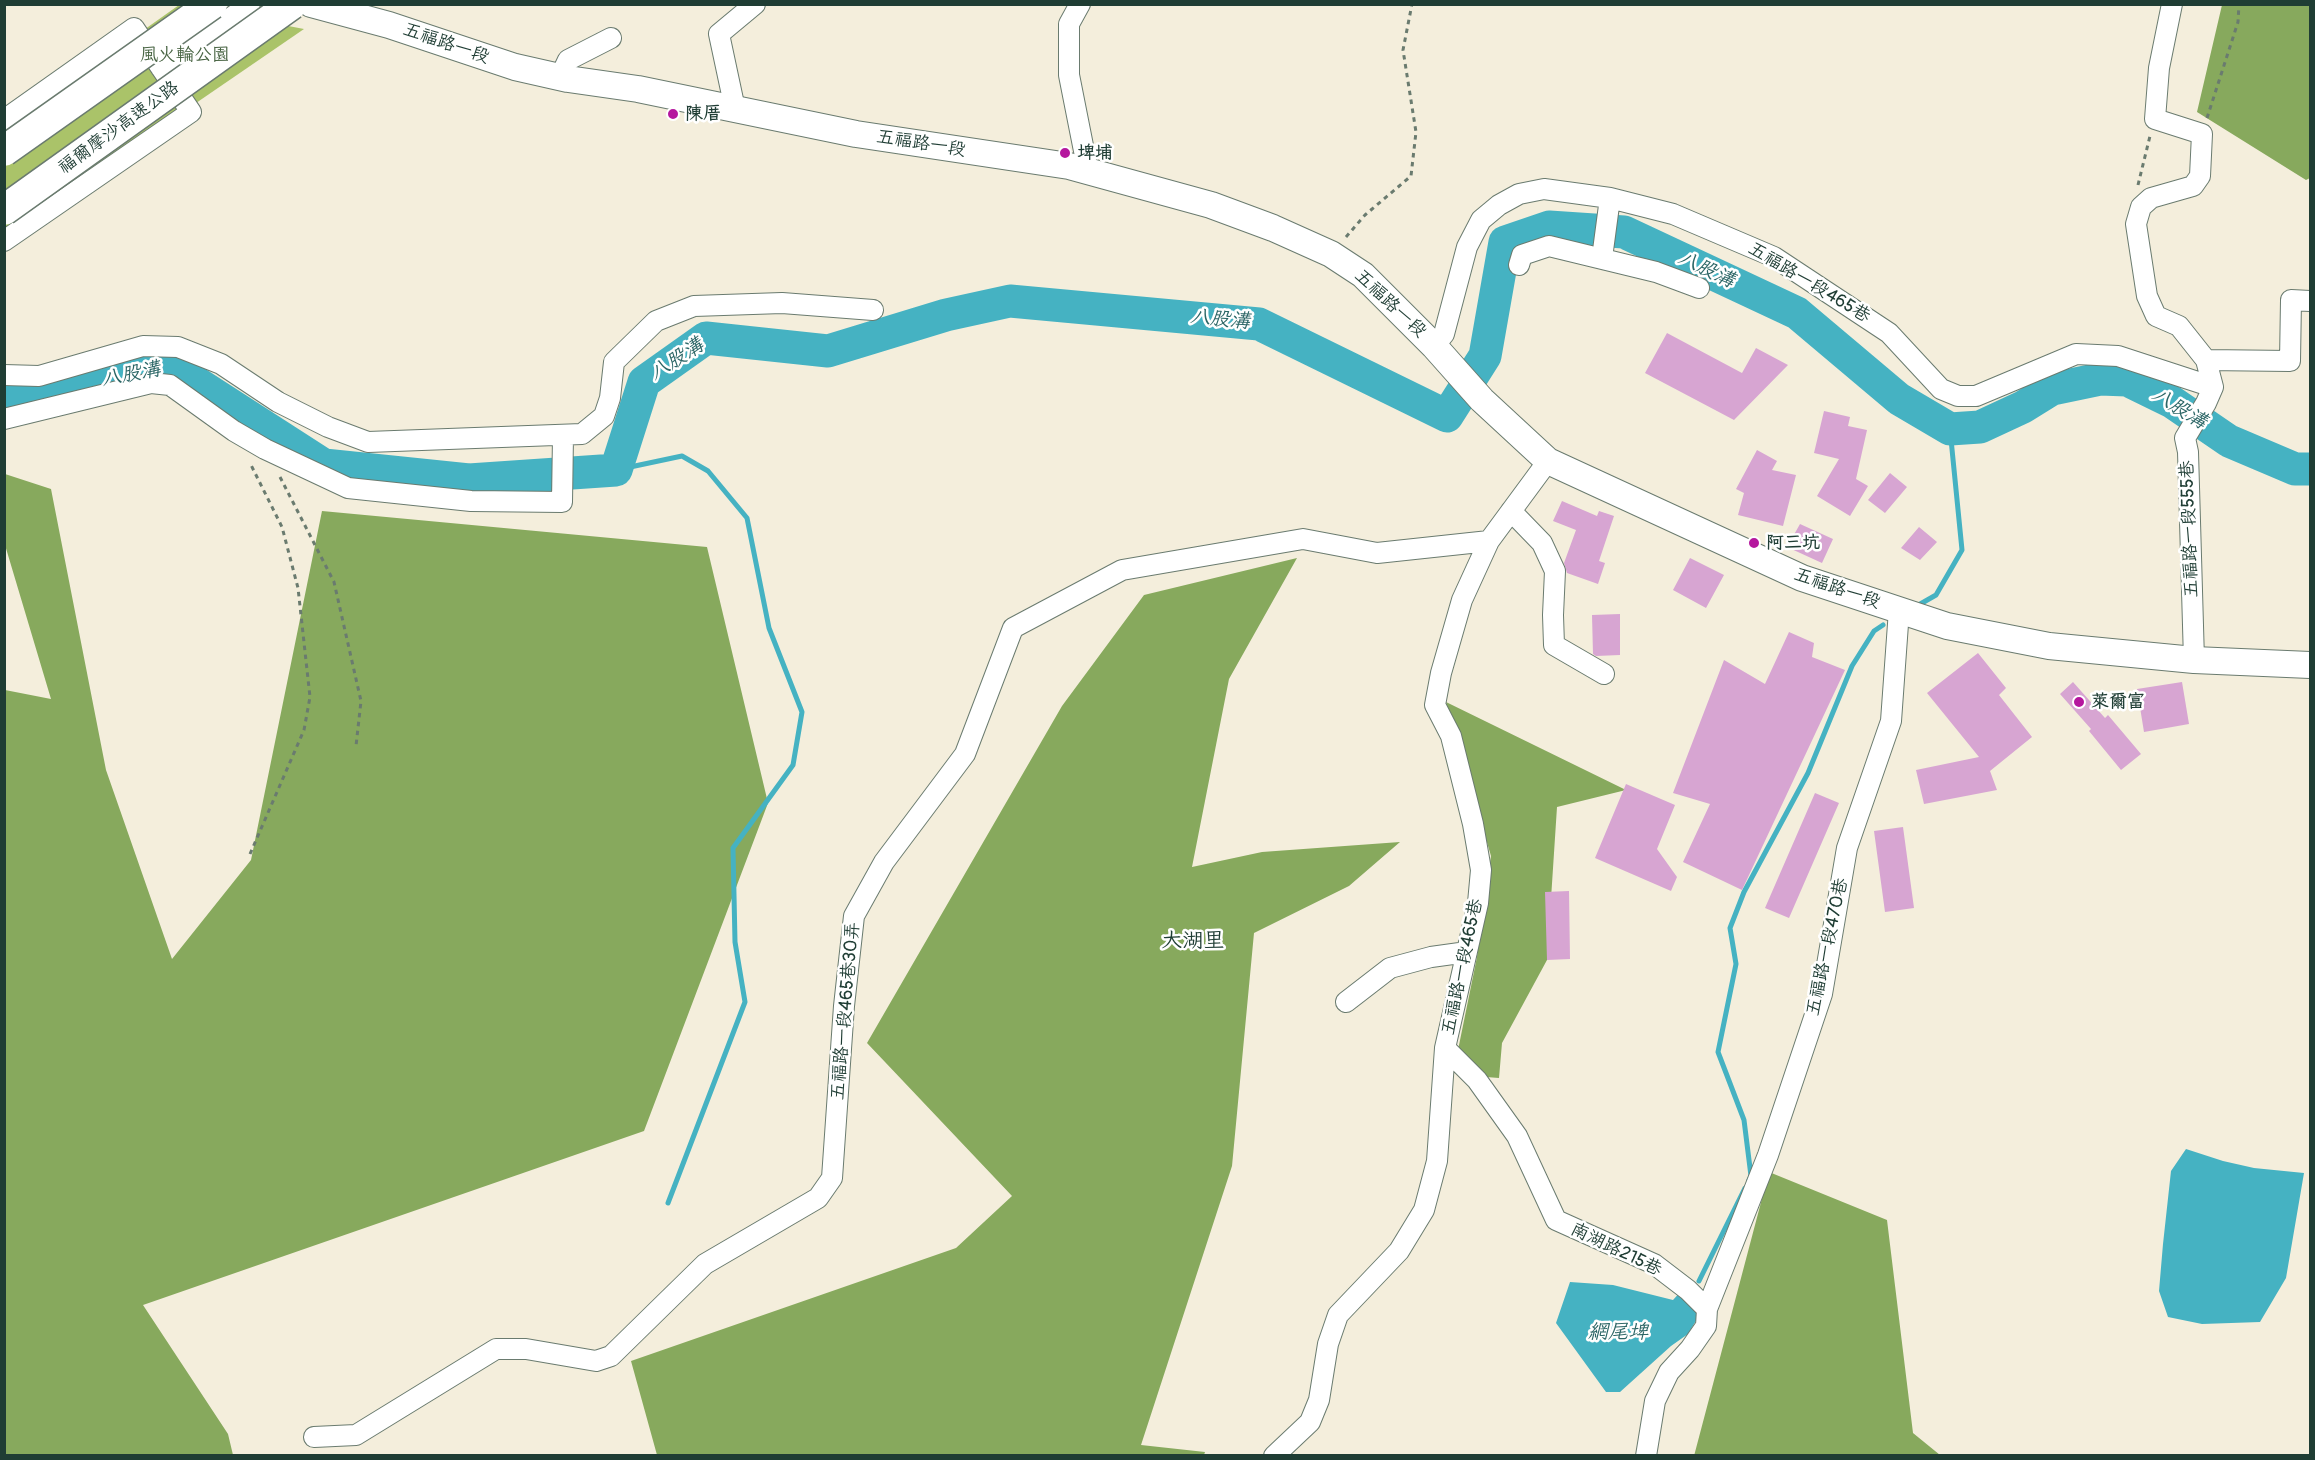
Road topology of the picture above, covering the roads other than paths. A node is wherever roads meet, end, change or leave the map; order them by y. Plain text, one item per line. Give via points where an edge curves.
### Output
1 (212, 4) edge
2 (250, 4) edge
3 (292, 4) edge
4 (312, 4) edge
5 (755, 4) edge
6 (1080, 4) edge
7 (2172, 4) edge
8 (611, 38) dead end
9 (161, 68) junction
10 (560, 77) junction
11 (735, 109) junction
12 (4, 120) edge
13 (4, 151) edge
14 (1088, 171) junction
15 (1610, 199) junction
16 (4, 210) edge
17 (4, 241) edge
18 (1602, 258) junction
19 (1519, 265) dead end
20 (1699, 288) dead end
21 (2310, 301) edge
22 (873, 310) dead end
23 (1434, 346) junction
24 (2206, 360) junction
25 (4, 375) edge
26 (2212, 387) junction
27 (4, 419) edge
28 (563, 436) dead end
29 (1548, 461) junction
30 (1511, 511) junction
31 (1489, 541) junction
32 (1899, 610) junction
33 (2194, 660) junction
34 (2310, 665) edge
35 (1604, 674) dead end
36 (1467, 952) junction
37 (1346, 1002) dead end
38 (1445, 1048) junction
39 (1707, 1309) junction
40 (314, 1437) dead end
41 (1274, 1455) edge
42 (1646, 1455) edge

1 - 13 highway, bridge
2 - 9 lane
3 - 16 highway, 福爾摩沙高速公路, bridge
4 - 10 main road, 五福路一段 via 515,67
5 - 11 lane via 719,34
6 - 14 lane via 1069,24 1069,75
7 - 24 lane via 2159,68 2155,119 2202,134 2200,176 2193,186 2151,198 2141,207 2136,224 2146,296 2156,315 2179,326
8 - 10 lane via 568,60
9 - 12 lane via 134,28
9 - 17 lane via 191,112
10 - 11 main road, 五福路一段
11 - 14 main road, 五福路一段 via 856,134
14 - 23 main road, 五福路一段 via 1210,205 1331,254 1363,275
15 - 18 lane
15 - 23 lane, 五福路一段465巷 via 1544,189 1519,194 1481,220 1467,247 1444,334
15 - 26 lane, 五福路一段465巷 via 1673,214 1774,257 1889,333 1941,389 1958,396 1976,396 2076,354 2118,356
18 - 19 lane via 1549,246 1522,255
18 - 20 lane
21 - 24 lane via 2291,300 2290,361
22 - 25 lane via 782,303 694,306 656,321 614,362 604,416 582,434 368,442 328,427 279,402 221,364 178,347 143,346 39,376
23 - 29 main road, 五福路一段 via 1482,400
24 - 26 lane
26 - 33 lane, 五福路一段555巷 via 2185,438
27 - 28 lane via 151,383 170,385 234,432 348,488 471,501 562,502
29 - 30 lane, 五福路一段465巷
29 - 32 main road, 五福路一段 via 1802,578
30 - 31 lane, 五福路一段465巷
30 - 35 lane via 1542,543 1555,571 1554,645
31 - 36 lane, 五福路一段465巷 via 1462,600 1435,705 1450,736 1481,870
31 - 40 lane, 五福路一段465巷30弄 via 1377,553 1303,539 1122,570 1013,628 965,754 884,862 854,916 832,1178 818,1198 705,1264 611,1356 596,1361 526,1349 496,1349 356,1435
32 - 33 main road, 五福路一段 via 1947,626 2049,646
32 - 39 lane, 五福路一段470巷 via 1891,721 1847,848 1822,994 1768,1155
33 - 34 main road, 五福路一段
36 - 37 lane via 1390,968
36 - 38 lane, 五福路一段465巷
38 - 39 lane, 南湖路215巷 via 1477,1080 1517,1136 1556,1220 1654,1264
38 - 41 lane, 五福路一段465巷 via 1437,1161 1424,1210 1399,1251 1338,1315 1328,1344 1319,1400 1310,1422
39 - 42 lane via 1706,1326 1669,1372 1655,1401

